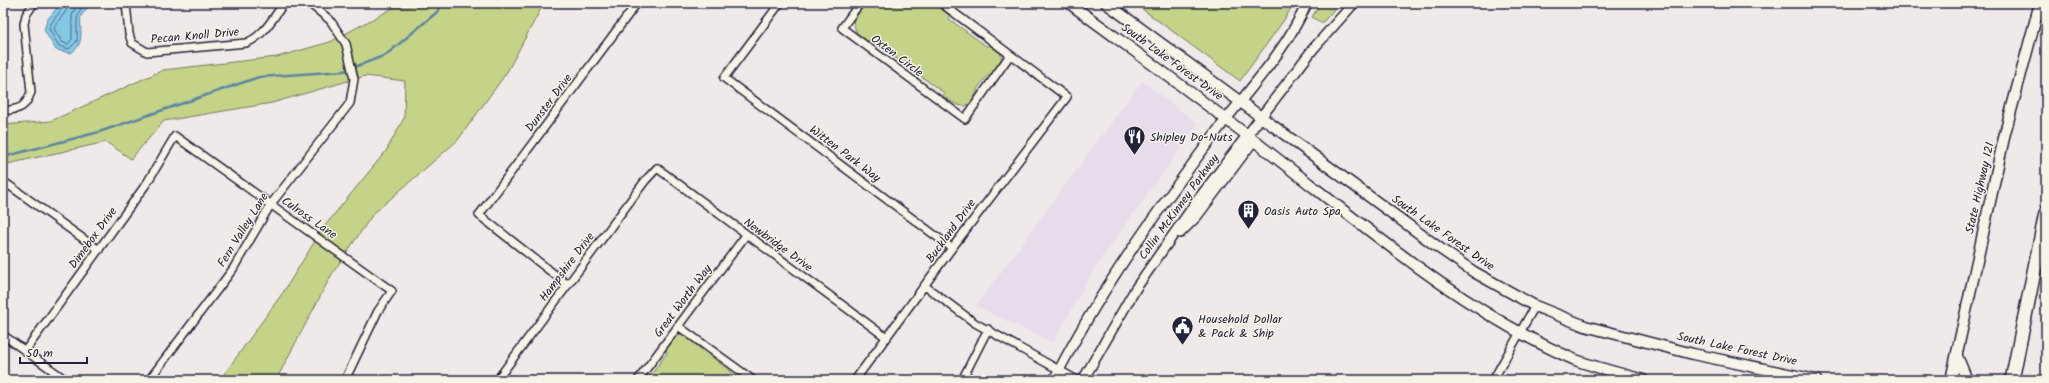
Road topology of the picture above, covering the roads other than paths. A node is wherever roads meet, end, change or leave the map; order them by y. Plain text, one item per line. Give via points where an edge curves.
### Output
1 (34, 3) edge
2 (126, 3) edge
3 (284, 3) edge
4 (309, 3) edge
5 (637, 3) edge
6 (780, 3) edge
7 (860, 3) edge
8 (941, 3) edge
9 (1070, 3) edge
10 (1106, 3) edge
11 (1307, 3) edge
12 (1354, 3) edge
13 (2040, 3) edge
14 (1010, 55) junction
15 (1239, 101) junction
16 (3, 111) edge
17 (1261, 118) junction
18 (1226, 119) junction
19 (175, 136) joint
20 (1250, 137) junction
21 (657, 168) joint
22 (3, 181) edge
23 (271, 204) junction
24 (2046, 213) edge
25 (746, 235) junction
26 (952, 248) junction
27 (99, 250) junction
28 (568, 284) junction
29 (925, 286) junction
30 (1535, 306) junction
31 (678, 326) junction
32 (988, 329) junction
33 (1520, 333) junction
34 (3, 335) edge
35 (887, 338) junction
36 (25, 351) junction
37 (1957, 356) junction
38 (1059, 370) junction
39 (2012, 377) edge
40 (66, 380) edge
41 (150, 380) edge
42 (345, 380) edge
43 (497, 380) edge
44 (638, 380) edge
45 (753, 380) edge
46 (855, 380) edge
47 (962, 380) edge
48 (1054, 380) edge
49 (1077, 380) edge
50 (1083, 380) edge
51 (1493, 380) edge
52 (1643, 380) edge
53 (1816, 380) edge
54 (1951, 380) edge
55 (1967, 380) edge

1 - 16 street via 26,15 24,24 30,92 27,102 18,110
2 - 3 street, Pecan Knoll Drive via 132,43 147,52 246,43 255,39 266,28
4 - 23 street, Fern Valley Lane via 330,20 346,44 354,79 350,103
5 - 28 street, Dunster Drive via 479,215
6 - 26 street, Witten Park Way via 724,78
7 - 14 street, Oxten Circle via 842,28 965,119
8 - 14 street
9 - 18 main road, South Lake Forest Drive
10 - 15 main road, South Lake Forest Drive
11 - 15 street, Collin McKinney Parkway via 1291,36
12 - 17 street, Collin McKinney Parkway via 1317,44
13 - 37 main road, State Highway 121 via 2005,133
14 - 26 street, Buckland Drive via 1067,97
15 - 17 main road, South Lake Forest Drive
15 - 18 street, Collin McKinney Parkway
17 - 20 street, Collin McKinney Parkway
17 - 30 main road, South Lake Forest Drive via 1463,265
18 - 20 main road, South Lake Forest Drive
18 - 38 street, Collin McKinney Parkway via 1114,274
19 - 23 street, Culross Lane
19 - 27 street, Dimebox Drive via 147,183
20 - 33 main road, South Lake Forest Drive via 1448,287
20 - 50 street, Collin McKinney Parkway via 1136,288
21 - 25 street, Newbridge Drive
21 - 28 street, Hampshire Drive
22 - 27 street
23 - 41 street, Fern Valley Lane via 233,269
23 - 42 street, Culross Lane via 392,291 378,311
24 - 39 highway
25 - 31 street, Great Worth Way
25 - 35 street, Newbridge Drive
26 - 29 street, Buckland Drive
27 - 36 street, Dimebox Drive
28 - 43 street, Hampshire Drive
29 - 32 street via 975,323
29 - 35 street, Buckland Drive
30 - 33 street
30 - 53 main road, South Lake Forest Drive via 1585,326 1693,354
31 - 44 street, Great Worth Way
31 - 45 street
32 - 38 street
32 - 47 street
33 - 51 street
33 - 52 main road, South Lake Forest Drive via 1574,359
34 - 36 street
35 - 46 street, Buckland Drive
36 - 40 street
37 - 54 main road, State Highway 121
37 - 55 main road
38 - 48 street, Collin McKinney Parkway
38 - 49 street

